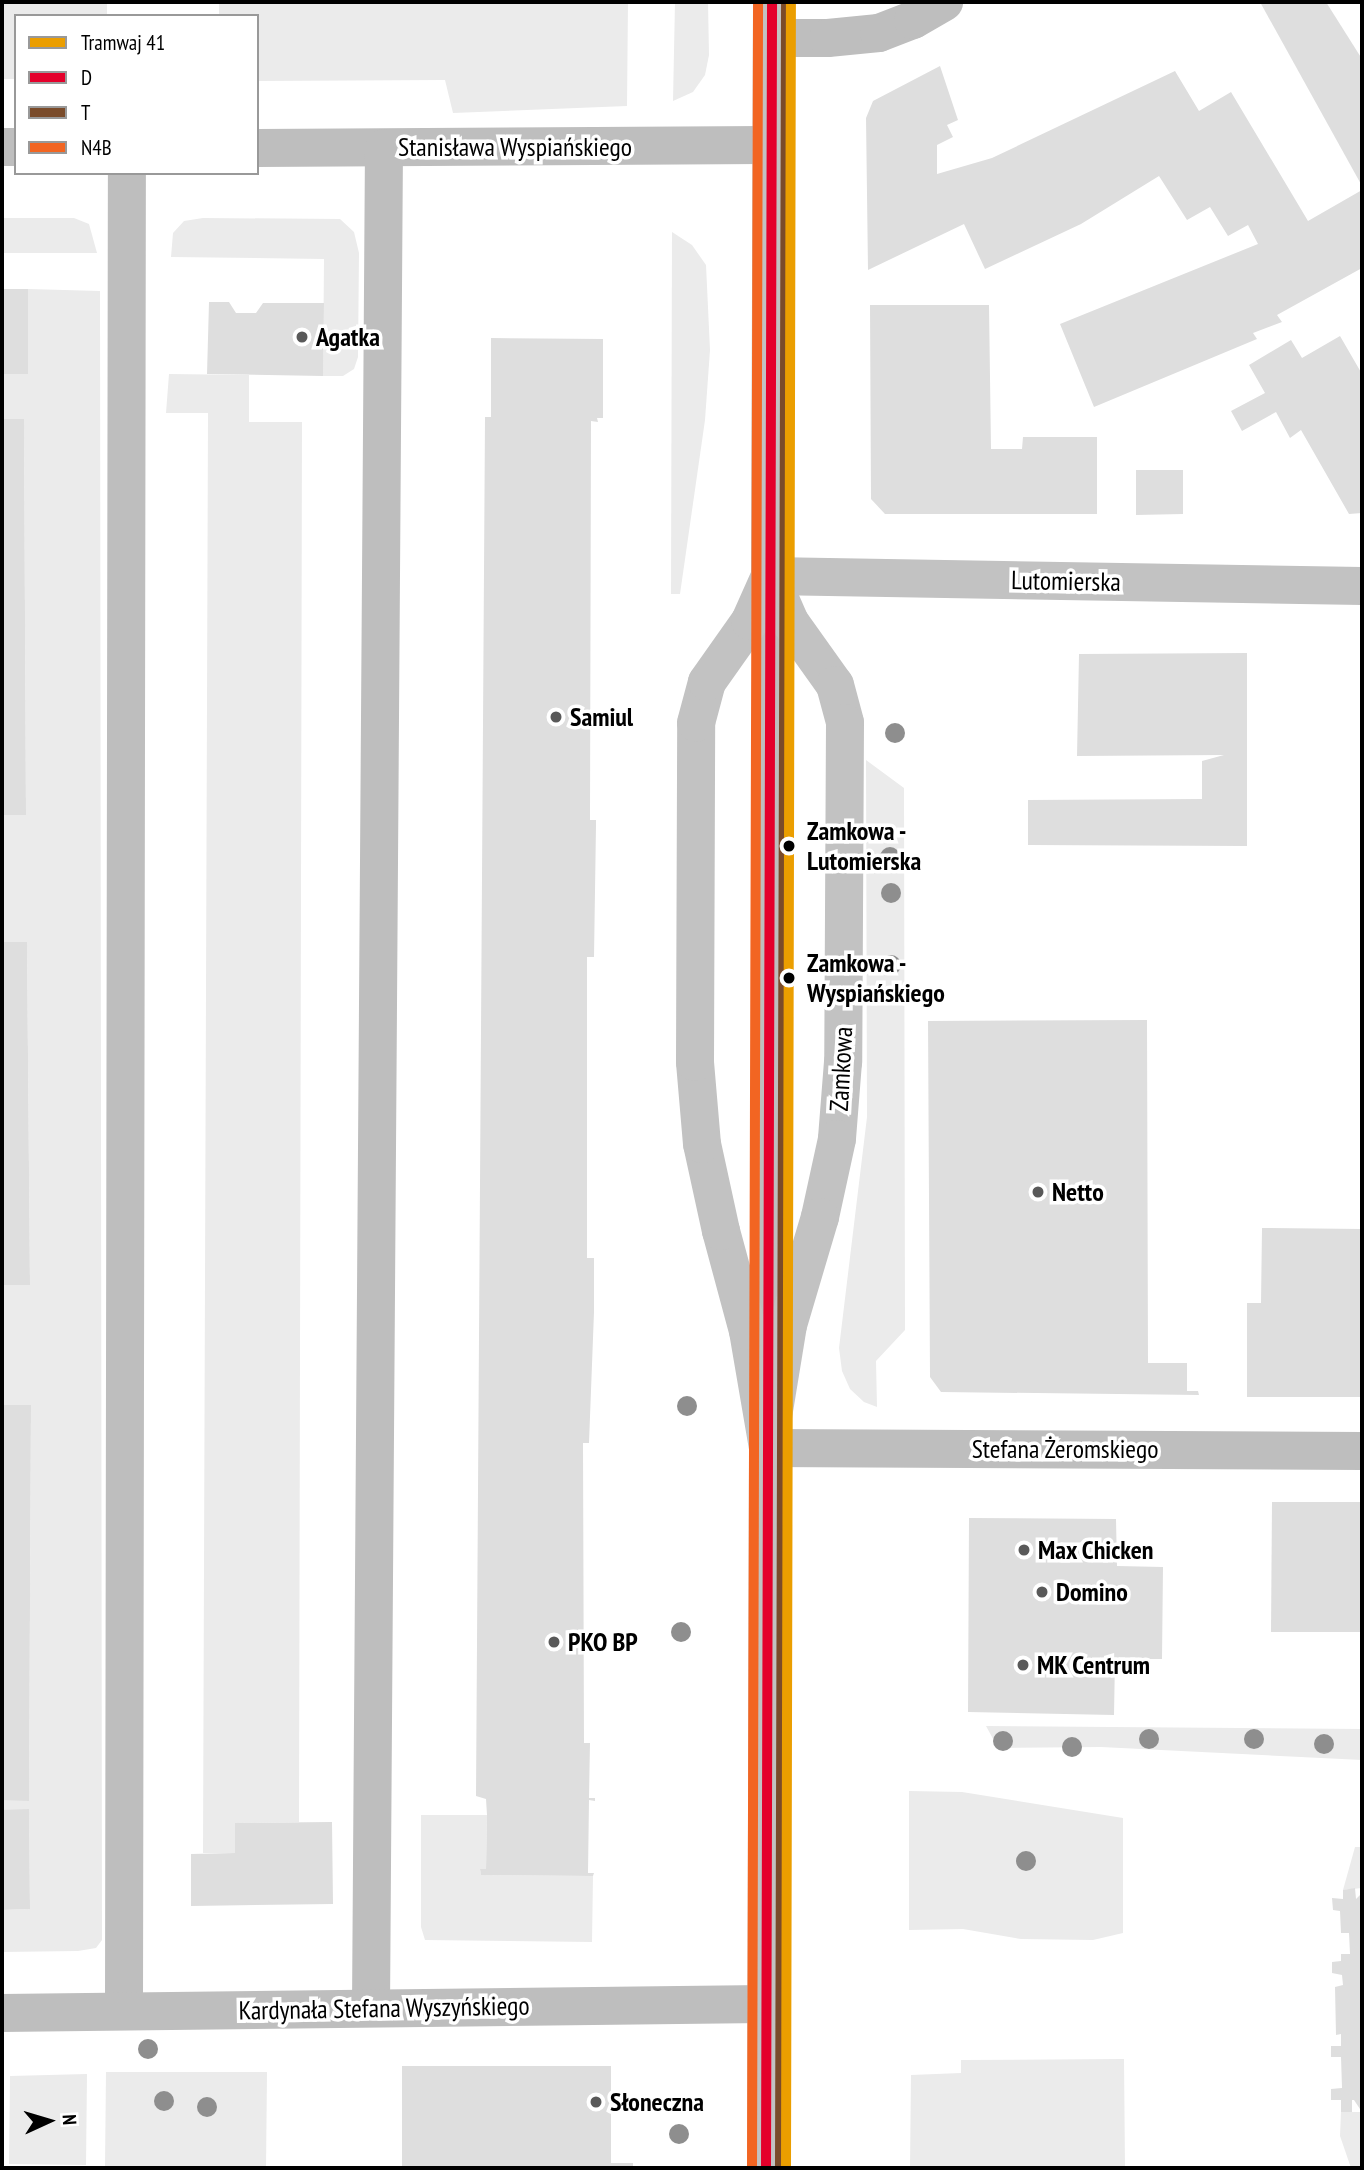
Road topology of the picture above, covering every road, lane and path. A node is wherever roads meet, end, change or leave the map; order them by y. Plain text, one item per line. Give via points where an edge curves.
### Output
1 (944, 2) edge
2 (772, 20) edge
3 (772, 145) junction
4 (259, 148) edge
5 (384, 148) junction
6 (127, 175) edge
7 (770, 576) junction
8 (1362, 586) edge
9 (768, 1448) junction
10 (1362, 1451) edge
11 (766, 2004) junction
12 (371, 2008) junction
13 (124, 2011) junction
14 (2, 2013) edge
15 (766, 2168) edge

1 - 2 street via 879,33 828,38
2 - 3 street, Zamkowa
3 - 5 street, Stanisława Wyspiańskiego
3 - 7 street, Zamkowa
4 - 5 street, Stanisława Wyspiańskiego
5 - 12 street
6 - 13 street
7 - 8 street, Lutomierska
7 - 9 lane
7 - 9 street, Zamkowa via 750,621 707,682 696,723 695,1062 702,1144 748,1331
7 - 9 street, Zamkowa via 790,622 835,684 845,723 844,1062 837,1139 788,1325
9 - 10 street, Stefana Żeromskiego
9 - 11 street, Zamkowa
11 - 12 street, Kardynała Stefana Wyszyńskiego
11 - 15 street, Zamkowa
12 - 13 street, Kardynała Stefana Wyszyńskiego
13 - 14 street, Kardynała Stefana Wyszyńskiego

